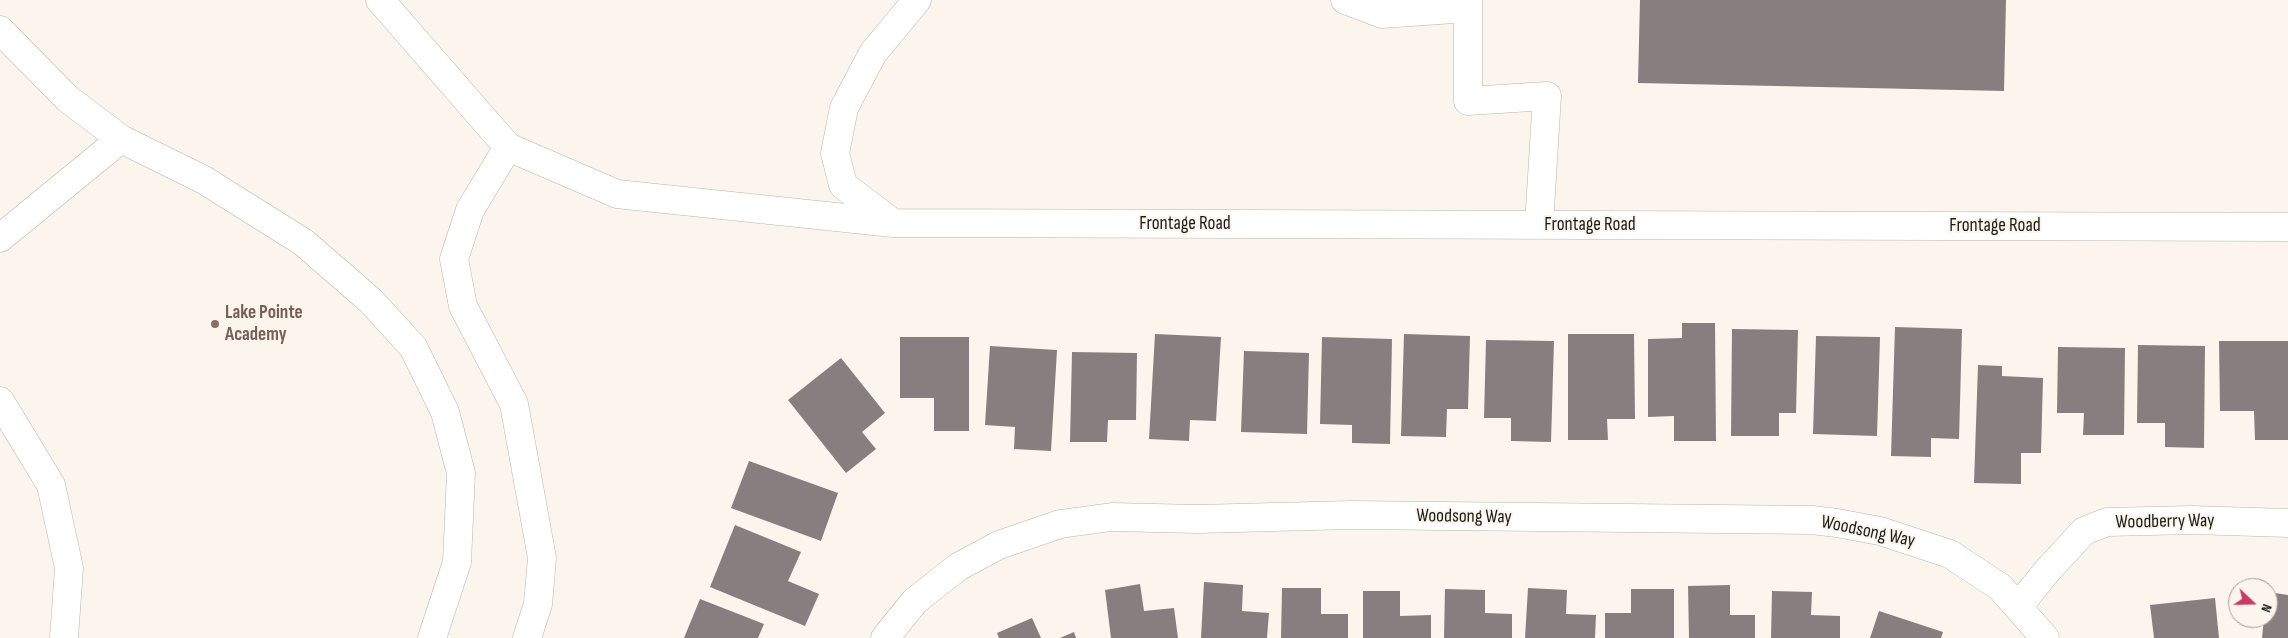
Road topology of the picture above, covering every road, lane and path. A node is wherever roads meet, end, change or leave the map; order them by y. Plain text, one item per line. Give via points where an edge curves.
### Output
1 (380, 0) edge
2 (917, 0) edge
3 (1345, 0) edge
4 (1468, 4) edge
5 (0, 30) edge
6 (121, 139) junction
7 (508, 148) junction
8 (893, 223) junction
9 (1539, 224) junction
10 (2288, 227) edge
11 (0, 238) edge
12 (0, 401) edge
13 (2288, 523) edge
14 (2018, 607) junction
15 (64, 638) edge
16 (432, 638) edge
17 (528, 638) edge
18 (885, 638) edge
19 (2045, 638) edge

1 - 7 street
2 - 8 street via 873,53 844,108 835,153 843,185
3 - 4 street via 1382,14
4 - 9 street via 1468,102 1547,96
5 - 6 street via 68,99
6 - 11 street
6 - 16 street via 204,180 303,242 371,301 413,346 445,412 462,473 457,562
7 - 8 street, Frontage Road via 617,194
7 - 17 street via 470,210 454,260 464,306 514,404 542,558 538,604
8 - 9 street, Frontage Road
9 - 10 street, Frontage Road
12 - 15 street via 51,486 69,568
13 - 14 street, Woodberry Way via 2107,522 2084,532 2047,570
14 - 18 street, Woodsong Way via 2000,587 1950,554 1880,531 1812,520 1351,515 1198,519 1112,517 1060,524 999,545 958,567 915,601
14 - 19 street, Woodsong Way

